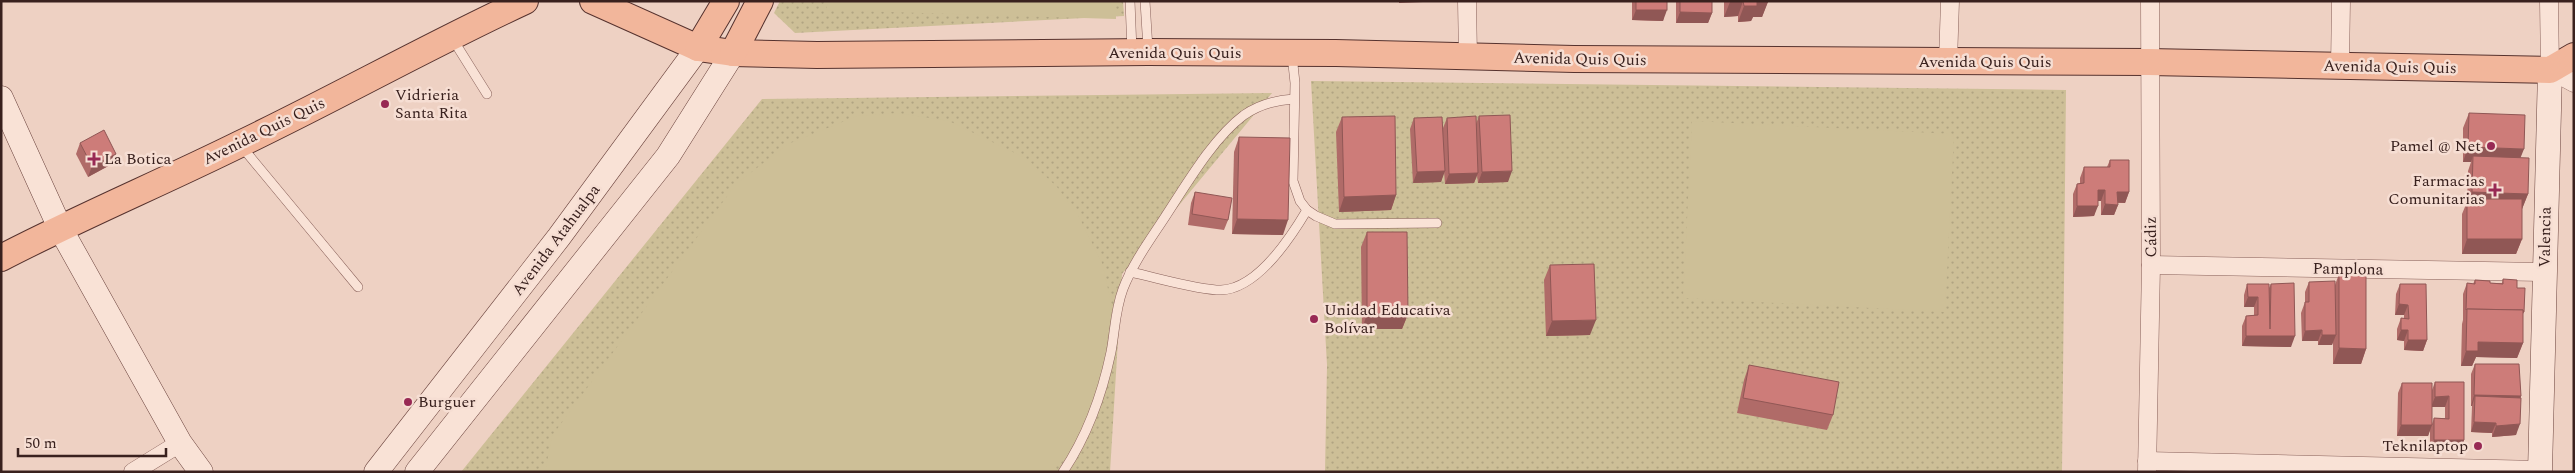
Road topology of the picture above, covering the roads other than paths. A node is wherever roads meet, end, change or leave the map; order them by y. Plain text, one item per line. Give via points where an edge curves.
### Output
1 (525, 1) edge
2 (593, 1) edge
3 (726, 1) edge
4 (760, 1) edge
5 (1130, 1) edge
6 (1145, 1) edge
7 (1467, 1) edge
8 (1950, 1) edge
9 (2150, 1) edge
10 (2341, 1) edge
11 (2549, 1) edge
12 (451, 36) junction
13 (698, 48) junction
14 (1140, 52) junction
15 (733, 53) junction
16 (1292, 53) junction
17 (2574, 56) edge
18 (1468, 57) junction
19 (1948, 62) junction
20 (2149, 62) junction
21 (2340, 66) junction
22 (2550, 70) junction
23 (2574, 83) edge
24 (487, 94) dead end
25 (1294, 99) junction
26 (4, 109) edge
27 (240, 144) junction
28 (1307, 210) junction
29 (1437, 223) dead end
30 (60, 228) junction
31 (1, 258) edge
32 (2151, 265) junction
33 (1130, 272) junction
34 (2545, 272) junction
35 (358, 287) dead end
36 (180, 444) junction
37 (2147, 467) edge
38 (2540, 471) edge
39 (133, 472) edge
40 (201, 472) edge
41 (376, 472) edge
42 (417, 472) edge
43 (1063, 472) edge

1 - 12 main road, Avenida Quis Quis
2 - 13 main road, Avenida Quis Quis
3 - 13 main road, Avenida Atahualpa
4 - 15 main road
5 - 14 lane
6 - 14 lane
7 - 18 street
8 - 19 street
9 - 20 street, Cádiz
10 - 21 street
11 - 22 street, Valencia
12 - 24 lane
12 - 27 main road, Avenida Quis Quis
13 - 15 main road, Avenida Quis Quis
13 - 41 main road, Avenida Atahualpa via 559,237
14 - 15 main road, Avenida Quis Quis
14 - 16 main road, Avenida Quis Quis
15 - 42 main road, Avenida Atahualpa via 668,156
16 - 18 main road, Avenida Quis Quis
16 - 25 lane
17 - 22 main road
18 - 19 main road, Avenida Quis Quis
19 - 20 main road, Avenida Quis Quis
20 - 21 main road, Avenida Quis Quis
20 - 32 street, Cádiz
21 - 22 main road, Avenida Quis Quis
22 - 23 street
22 - 34 main road, Valencia
25 - 28 lane via 1293,181
25 - 33 lane via 1265,104 1234,126 1202,161
26 - 30 main road
27 - 30 main road, Avenida Quis Quis
27 - 35 lane
28 - 29 lane via 1335,224
28 - 33 lane via 1291,238 1271,261 1230,288 1210,288
30 - 31 main road, Avenida Quis Quis
30 - 36 main road
32 - 34 street, Pamplona
32 - 37 street, Cádiz
33 - 43 lane via 1117,308 1100,397
34 - 38 main road, Valencia
36 - 39 street
36 - 40 main road
37 - 38 street

